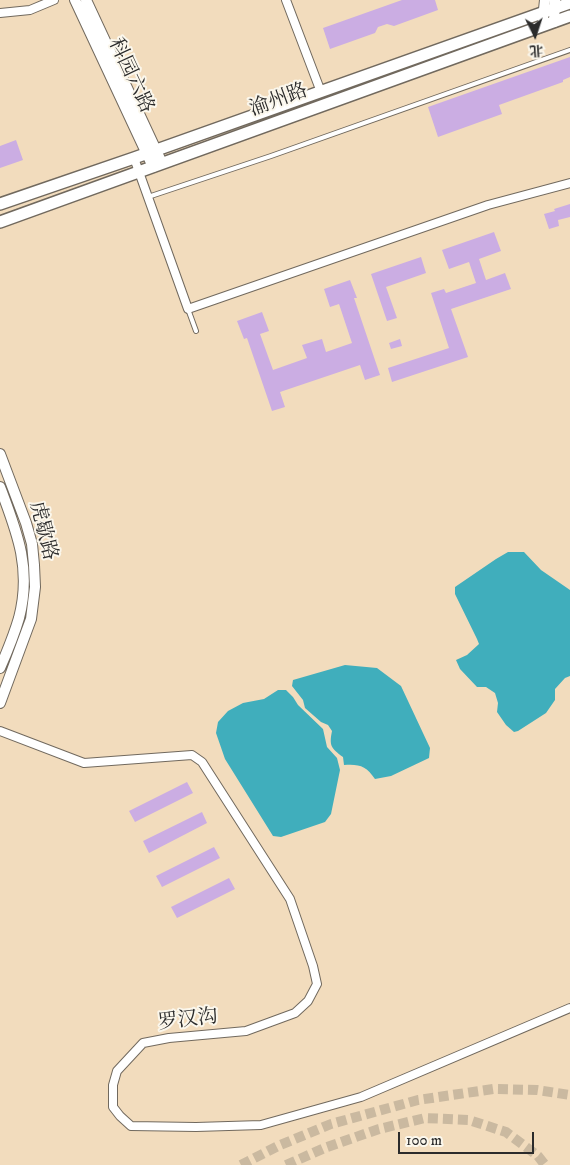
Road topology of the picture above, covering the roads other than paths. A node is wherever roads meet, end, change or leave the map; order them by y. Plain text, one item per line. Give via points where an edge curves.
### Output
1 (54, 0) edge
2 (75, 0) edge
3 (86, 0) edge
4 (286, 0) edge
5 (545, 0) edge
6 (570, 3) edge
7 (551, 7) edge
8 (0, 13) edge
9 (570, 16) edge
10 (548, 24) junction
11 (570, 50) edge
12 (321, 92) junction
13 (152, 152) junction
14 (134, 158) junction
15 (157, 165) junction
16 (139, 172) junction
17 (570, 183) edge
18 (148, 197) junction
19 (0, 204) edge
20 (0, 222) edge
21 (188, 309) junction
22 (196, 331) dead end
23 (0, 454) edge
24 (0, 487) edge
25 (0, 668) edge
26 (0, 703) edge
27 (0, 731) edge
28 (570, 1008) edge

1 - 8 street via 30,10
2 - 13 main road, 科园六路
3 - 13 main road, 科园六路
4 - 12 street
5 - 7 main road
6 - 7 main road, 渝州路
7 - 10 main road
7 - 12 main road, 渝州路
9 - 10 main road, 渝州路
10 - 15 main road, 渝州路
11 - 18 lane
12 - 13 main road, 渝州路
13 - 14 main road, 渝州路
13 - 15 main road, 科园六路
14 - 16 street
14 - 19 main road, 渝州路
15 - 16 main road, 渝州路
16 - 18 street
16 - 20 main road, 渝州路
17 - 21 street via 488,205
18 - 21 street
21 - 22 lane
23 - 26 main road, 虎歇路 via 32,544 35,587 31,619
24 - 25 main road, 虎歇路 via 20,546 24,584 19,616
27 - 28 street, 罗汉沟 via 84,763 192,755 202,762 290,899 313,966 316,984 308,1001 295,1013 246,1031 143,1043 117,1071 113,1085 114,1107 131,1126 261,1125 361,1097

